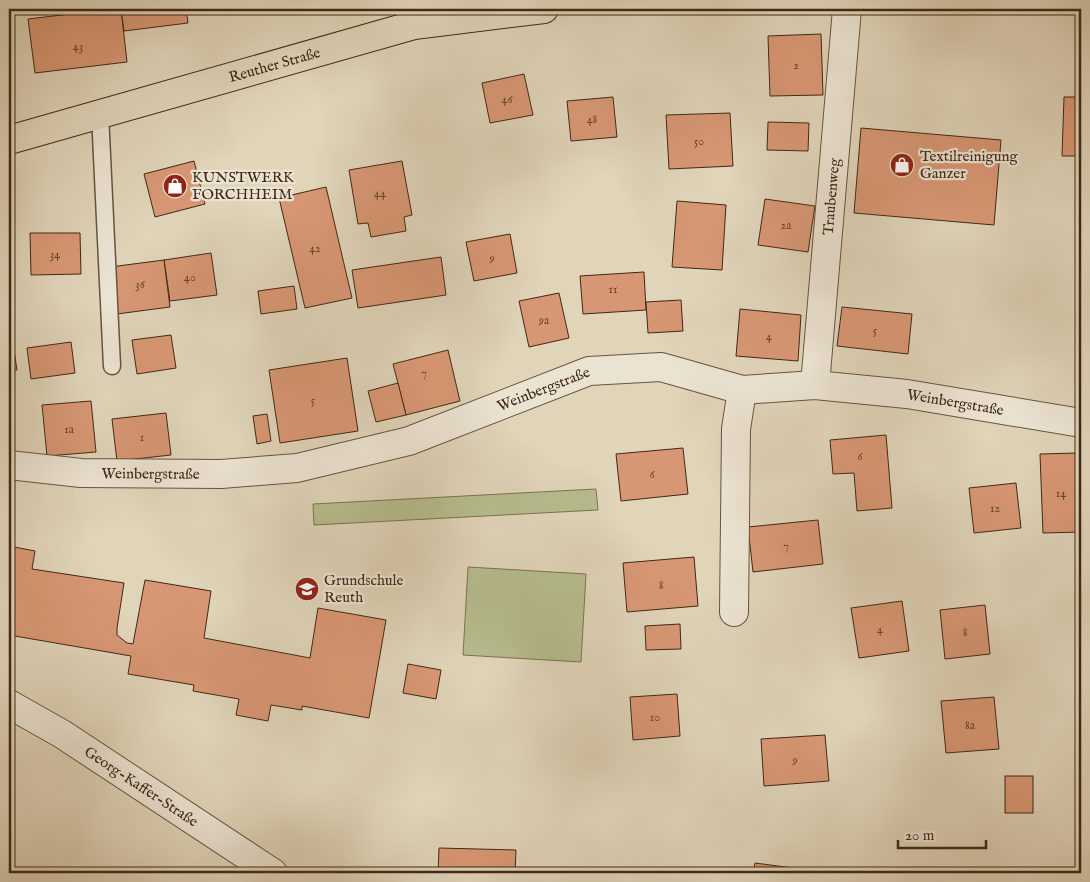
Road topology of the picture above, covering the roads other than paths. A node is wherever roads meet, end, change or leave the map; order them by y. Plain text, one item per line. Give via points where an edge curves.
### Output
1 (544, 9) edge
2 (847, 9) edge
3 (100, 114) junction
4 (9, 140) edge
5 (112, 366) dead end
6 (815, 386) junction
7 (742, 390) junction
8 (1081, 423) edge
9 (9, 466) edge
10 (734, 612) dead end
11 (9, 704) edge
12 (273, 873) edge

1 - 3 main road, Reuther Straße via 414,25
2 - 6 street, Traubenweg
3 - 4 main road, Reuther Straße
3 - 5 lane
6 - 7 street, Weinbergstraße
6 - 8 street, Weinbergstraße via 907,394
7 - 9 street, Weinbergstraße via 661,367 589,370 409,441 297,468 221,474 91,474
7 - 10 street via 736,429
11 - 12 street, Georg-Kaffer-Straße via 62,734

